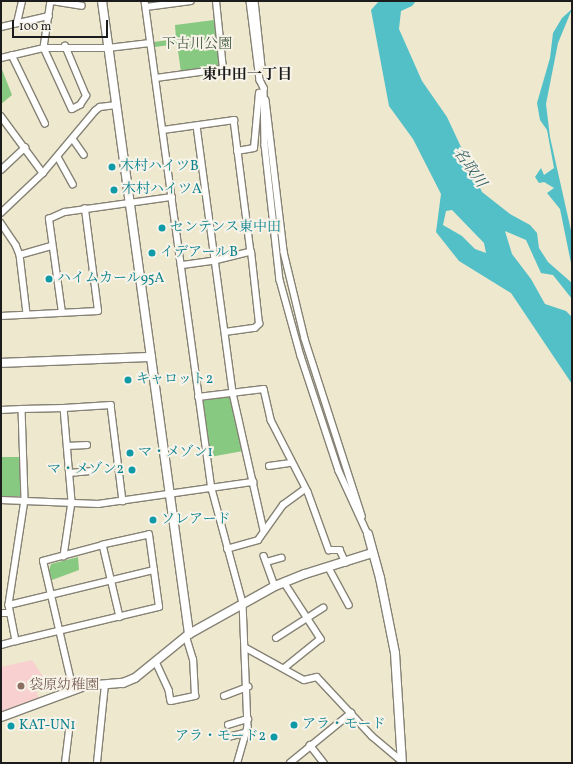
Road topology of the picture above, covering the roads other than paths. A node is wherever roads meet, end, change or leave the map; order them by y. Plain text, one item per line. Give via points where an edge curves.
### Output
1 (22, 1) edge
2 (52, 1) edge
3 (102, 1) edge
4 (145, 1) edge
5 (191, 1) edge
6 (216, 1) edge
7 (250, 1) edge
8 (255, 1) edge
9 (182, 2) edge
10 (82, 6) dead end
11 (146, 8) junction
12 (49, 16) junction
13 (17, 23) junction
14 (1, 27) edge
15 (150, 43) junction
16 (65, 46) junction
17 (44, 48) junction
18 (108, 48) junction
19 (12, 55) junction
20 (1, 58) edge
21 (156, 78) junction
22 (264, 88) junction
23 (116, 105) junction
24 (1, 116) edge
25 (6, 123) junction
26 (46, 123) dead end
27 (197, 126) junction
28 (1, 127) edge
29 (163, 130) junction
30 (73, 139) junction
31 (25, 148) junction
32 (237, 151) junction
33 (58, 156) junction
34 (84, 156) dead end
35 (1, 170) edge
36 (43, 172) junction
37 (73, 184) dead end
38 (172, 197) junction
39 (130, 203) junction
40 (85, 209) junction
41 (1, 213) edge
42 (1, 223) edge
43 (52, 246) junction
44 (251, 252) junction
45 (20, 255) junction
46 (215, 262) junction
47 (181, 266) junction
48 (62, 313) junction
49 (27, 314) junction
50 (1, 316) edge
51 (225, 332) junction
52 (151, 357) junction
53 (1, 363) edge
54 (233, 393) junction
55 (198, 396) junction
56 (64, 408) junction
57 (22, 409) junction
58 (1, 410) edge
59 (88, 445) dead end
60 (67, 446) junction
61 (291, 463) junction
62 (269, 466) dead end
63 (90, 471) dead end
64 (70, 472) junction
65 (253, 482) junction
66 (212, 489) junction
67 (305, 489) junction
68 (169, 495) junction
69 (1, 500) edge
70 (25, 500) junction
71 (123, 501) junction
72 (72, 502) junction
73 (264, 531) junction
74 (368, 534) junction
75 (103, 545) junction
76 (227, 549) junction
77 (372, 553) junction
78 (64, 556) junction
79 (281, 558) dead end
80 (346, 563) junction
81 (329, 568) junction
82 (154, 570) junction
83 (111, 581) junction
84 (284, 582) junction
85 (275, 586) junction
86 (51, 596) junction
87 (244, 603) junction
88 (9, 605) junction
89 (349, 605) dead end
90 (323, 608) dead end
91 (1, 613) edge
92 (10, 613) junction
93 (120, 617) junction
94 (308, 619) junction
95 (60, 632) junction
96 (187, 636) junction
97 (276, 638) dead end
98 (16, 641) junction
99 (1, 645) edge
100 (246, 648) junction
101 (156, 662) junction
102 (285, 668) junction
103 (105, 684) junction
104 (248, 687) junction
105 (73, 690) junction
106 (224, 696) dead end
107 (351, 713) junction
108 (1, 717) edge
109 (248, 719) junction
110 (70, 724) dead end
111 (228, 725) dead end
112 (248, 732) junction
113 (228, 737) dead end
114 (310, 745) junction
115 (402, 762) edge
116 (65, 763) edge
117 (97, 763) edge
118 (238, 763) edge
119 (290, 763) edge
120 (324, 763) edge

1 - 13 street
2 - 10 street
2 - 12 street
3 - 18 street
4 - 11 street
5 - 9 street
6 - 21 street via 222,69
7 - 22 street via 260,80
8 - 22 street
9 - 11 street
11 - 15 street
12 - 13 street
12 - 17 street
13 - 14 street
15 - 18 street
15 - 21 street
16 - 17 street
16 - 17 street via 86,96 80,105 72,109
16 - 18 street
17 - 19 street
18 - 23 street
19 - 20 street
19 - 26 street
21 - 29 street
22 - 32 street via 260,91 254,148
22 - 74 street via 284,252 301,324
22 - 74 street via 265,145 280,280 301,356 339,471
23 - 30 street via 100,107
23 - 39 street
24 - 25 street
25 - 28 street
25 - 31 street
27 - 29 street
27 - 32 street via 234,120
27 - 46 street
29 - 38 street
30 - 33 street
30 - 34 street
31 - 35 street
31 - 36 street
32 - 44 street
33 - 36 street
33 - 37 street
36 - 41 street
38 - 39 street
38 - 47 street
39 - 40 street
39 - 52 street
40 - 43 street via 65,212 49,219
40 - 48 street via 98,312
42 - 45 street
43 - 45 street
43 - 48 street
44 - 46 street
44 - 51 street via 259,324 255,328
45 - 49 street
46 - 47 street
46 - 51 street
47 - 55 street
48 - 49 street
49 - 50 street
51 - 54 street
52 - 53 street
52 - 68 street
54 - 55 street
54 - 61 street via 264,388 270,420
54 - 65 street
55 - 66 street
56 - 57 street
56 - 60 street
56 - 71 street via 111,406
57 - 58 street
57 - 70 street
59 - 60 street
60 - 64 street
61 - 62 street
61 - 67 street
63 - 64 street
64 - 72 street
65 - 66 street
65 - 73 street
66 - 68 street
66 - 76 street
67 - 73 street via 283,505
67 - 80 street via 329,550 340,550
68 - 71 street
68 - 96 street
69 - 70 street
70 - 72 street
70 - 88 street
71 - 72 street via 98,504
72 - 78 street
73 - 76 street via 258,540
74 - 77 street
75 - 78 street
75 - 82 street via 149,535
75 - 83 street
76 - 87 street
77 - 80 street
77 - 115 street via 380,578 395,653
78 - 86 street via 43,561
79 - 85 street via 266,559
80 - 81 street
81 - 84 street
81 - 89 street
82 - 83 street
82 - 93 street via 159,607
83 - 86 street
83 - 93 street
84 - 85 street
84 - 94 street
85 - 87 street
86 - 88 street
86 - 95 street
87 - 96 street
87 - 100 street
88 - 92 street
90 - 94 street
91 - 92 street
92 - 98 street
93 - 95 street
94 - 97 street
94 - 102 street via 321,639
95 - 98 street
95 - 105 street
96 - 101 street
96 - 101 street via 193,660 195,696 171,701 169,690
98 - 99 street
100 - 102 street
100 - 104 street
101 - 103 street via 135,678
102 - 107 street via 304,680 317,677
103 - 105 street
103 - 117 street
104 - 106 street
104 - 109 street
105 - 108 street
107 - 114 street
107 - 115 street
109 - 111 street
109 - 112 street
110 - 116 street
112 - 113 street
112 - 118 street
114 - 119 street
114 - 120 street

